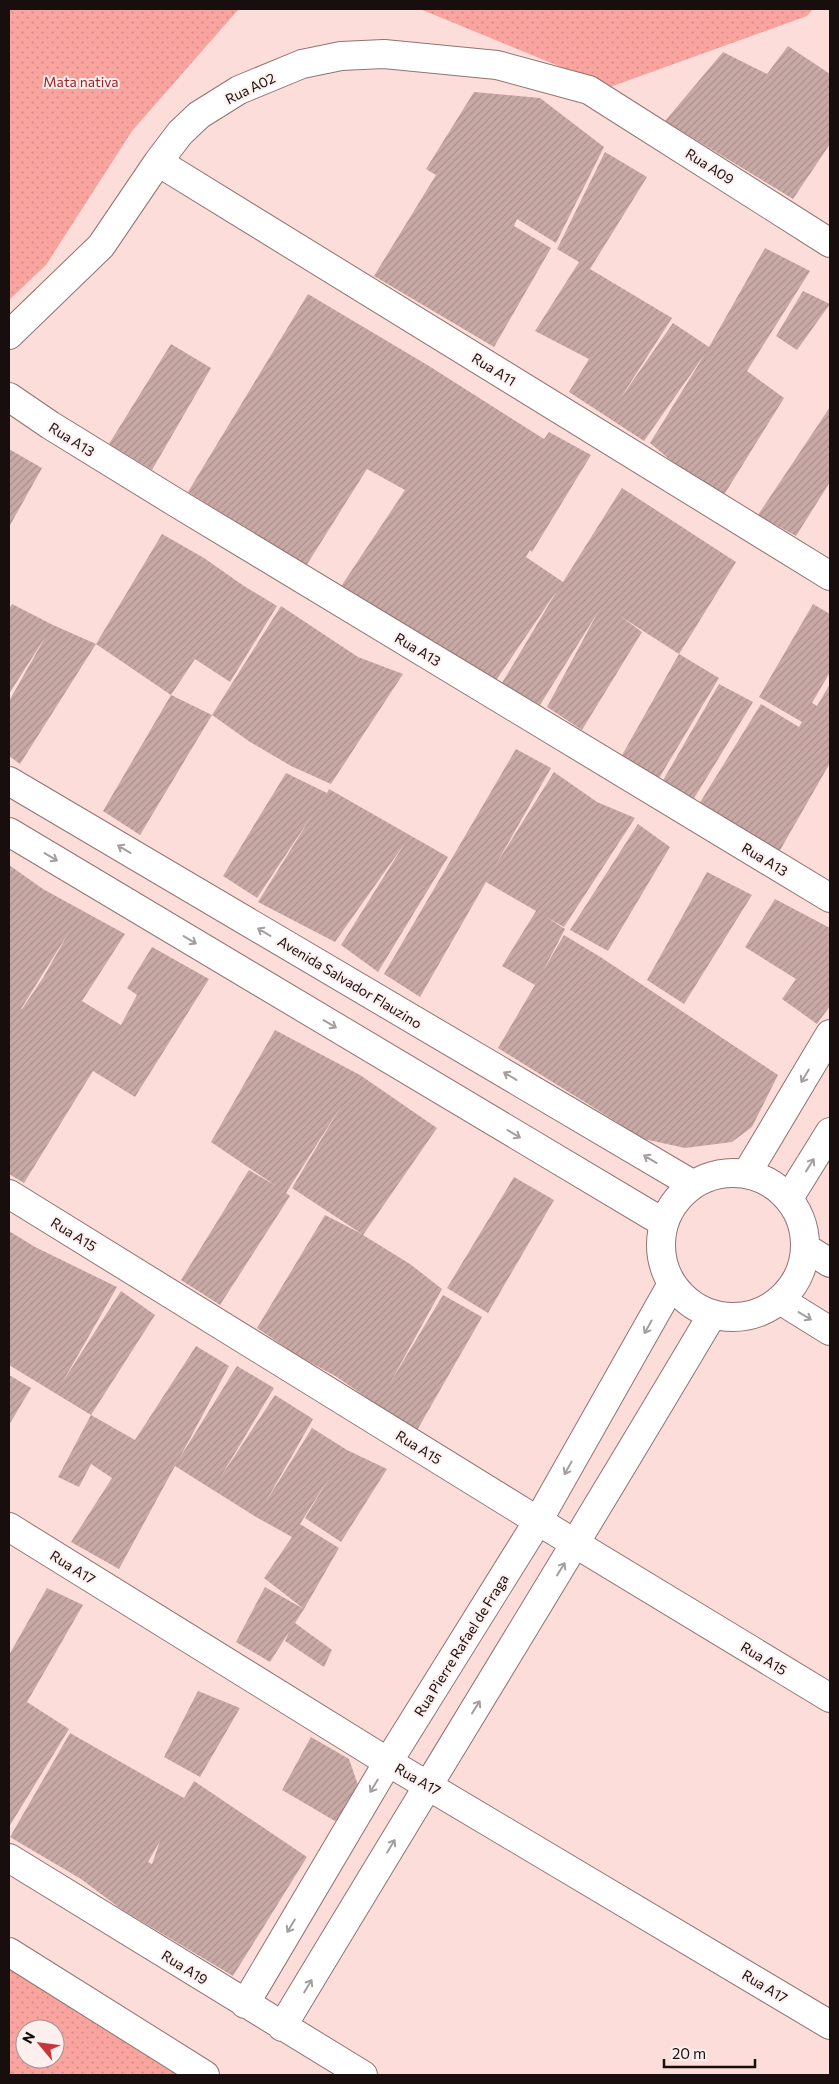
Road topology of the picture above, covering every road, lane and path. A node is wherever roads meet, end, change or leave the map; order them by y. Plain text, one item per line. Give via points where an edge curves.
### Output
1 (590, 90) joint
2 (158, 162) junction
3 (830, 242) edge
4 (9, 335) edge
5 (9, 396) edge
6 (830, 576) edge
7 (9, 781) edge
8 (9, 832) edge
9 (830, 898) edge
10 (830, 1034) edge
11 (830, 1132) edge
12 (747, 1173) junction
13 (692, 1184) junction
14 (9, 1194) edge
15 (789, 1198) junction
16 (664, 1223) junction
17 (806, 1248) junction
18 (830, 1263) edge
19 (672, 1284) junction
20 (780, 1300) junction
21 (712, 1315) junction
22 (830, 1331) edge
23 (538, 1522) junction
24 (9, 1527) edge
25 (576, 1544) junction
26 (830, 1698) edge
27 (388, 1762) junction
28 (428, 1784) junction
29 (9, 1858) edge
30 (9, 1952) edge
31 (245, 2004) junction
32 (830, 2025) edge
33 (282, 2027) junction
34 (206, 2075) edge
35 (363, 2075) edge

1 - 2 street, Rua A02 via 498,65 384,54 340,56 302,64 239,90 199,115
1 - 3 street, Rua A09
2 - 4 street, Rua A02 via 101,246
2 - 6 street, Rua A11
5 - 9 street, Rua A13 via 175,502
13 -> 7 street, Avenida Salvador Flauzino
8 -> 16 street
10 -> 12 street
15 -> 11 street
12 - 13 street via 719,1173
12 - 15 street via 770,1182
13 - 16 street via 670,1209
14 - 23 street, Rua A15
15 - 17 street via 802,1221
16 - 19 street via 661,1255
17 - 18 street
17 - 20 street via 802,1268 793,1286
19 - 21 street via 683,1298
19 -> 23 street, Rua Pierre Rafael de Fraga
20 - 21 street via 748,1316
20 -> 22 street
21 - 25 street
23 - 25 street, Rua A15
23 - 27 street, Rua Pierre Rafael de Fraga
24 - 27 street, Rua A17
25 - 26 street, Rua A15
28 -> 25 street
27 - 28 street, Rua A17
27 -> 31 street, Rua Pierre Rafael de Fraga
28 - 32 street, Rua A17
33 -> 28 street
29 - 31 street, Rua A19
30 - 34 street
31 - 33 street, Rua A19
33 - 35 street, Rua A19

